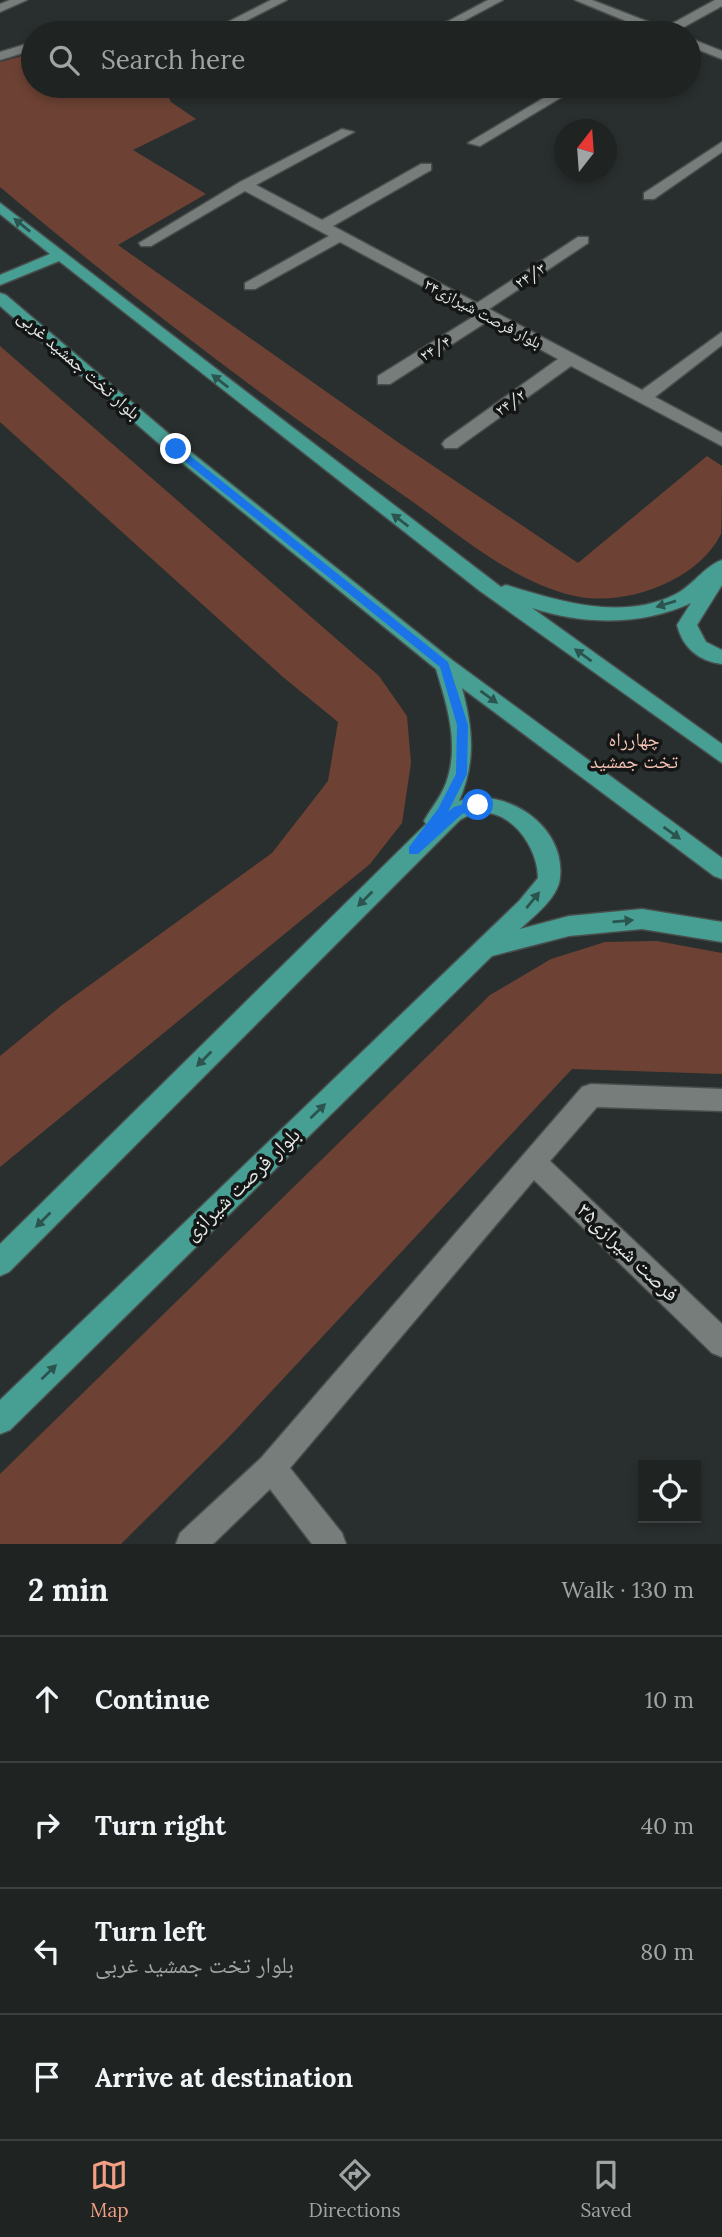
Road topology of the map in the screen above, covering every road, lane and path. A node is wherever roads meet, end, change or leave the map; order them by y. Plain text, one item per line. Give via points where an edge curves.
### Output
1 (21, 0) edge
2 (281, 0) edge
3 (497, 0) edge
4 (586, 1) edge
5 (722, 1) edge
6 (0, 8) edge
7 (237, 21) edge
8 (456, 21) edge
9 (635, 21) edge
10 (686, 21) edge
11 (701, 47) edge
12 (21, 50) edge
13 (722, 55) edge
14 (0, 56) edge
15 (552, 98) edge
16 (347, 132) dead end
17 (475, 143) dead end
18 (722, 146) edge
19 (426, 167) dead end
20 (245, 185) junction
21 (649, 196) dead end
22 (0, 207) edge
23 (322, 226) junction
24 (340, 236) junction
25 (583, 240) dead end
26 (146, 243) dead end
27 (61, 256) junction
28 (0, 280) edge
29 (250, 286) dead end
30 (0, 298) edge
31 (482, 313) junction
32 (722, 337) edge
33 (568, 360) junction
34 (384, 380) dead end
35 (642, 400) junction
36 (722, 440) edge
37 (451, 444) dead end
38 (722, 569) edge
39 (487, 586) junction
40 (722, 657) edge
41 (445, 665) junction
42 (722, 755) edge
43 (414, 850) junction
44 (722, 870) edge
45 (722, 932) edge
46 (485, 949) junction
47 (722, 1100) edge
48 (533, 1162) junction
49 (0, 1263) edge
50 (722, 1343) edge
51 (0, 1420) edge
52 (271, 1468) junction
53 (191, 1544) edge
54 (331, 1544) edge

1 - 6 street
2 - 7 street
3 - 8 street
4 - 9 street
5 - 10 street
11 - 13 street
12 - 14 street
15 - 17 street
16 - 20 street
18 - 21 street
19 - 23 street
20 - 23 street, بلوار فرصت شیرازی۲۴
20 - 26 street
27 -> 22 main road
23 - 24 street, بلوار فرصت شیرازی۲۴
24 - 29 street
24 - 31 street, بلوار فرصت شیرازی۲۴
25 - 31 street, ۲۴/۳
27 - 28 main road
39 -> 27 main road
30 - 41 main road, بلوار تخت جمشید غربی via 176,449
31 - 33 street, بلوار فرصت شیرازی۲۴
31 - 34 street, ۲۴/۴
32 - 35 street
33 - 35 street, بلوار فرصت شیرازی۲۴
33 - 37 street, ۲۴/۲
35 - 36 street, بلوار فرصت شیرازی۲۴
38 -> 39 main road via 684,598 663,607 600,613 561,610
38 - 40 main road via 687,625 689,636 700,648
42 -> 39 main road
41 - 43 main road via 463,725 461,774 442,812
41 -> 44 main road, بلوار تخت جمشید غربی
46 -> 43 main road, بلوار فرصت شیرازی via 549,881 549,860 542,840 510,812 478,805 458,810
43 -> 49 main road
46 -> 45 main road via 569,926 642,919
51 -> 46 main road, بلوار فرصت شیرازی
47 - 48 street via 591,1095
48 - 50 street, فرصت شیرازی۳۵
48 - 52 street
52 - 53 street
52 - 54 street

